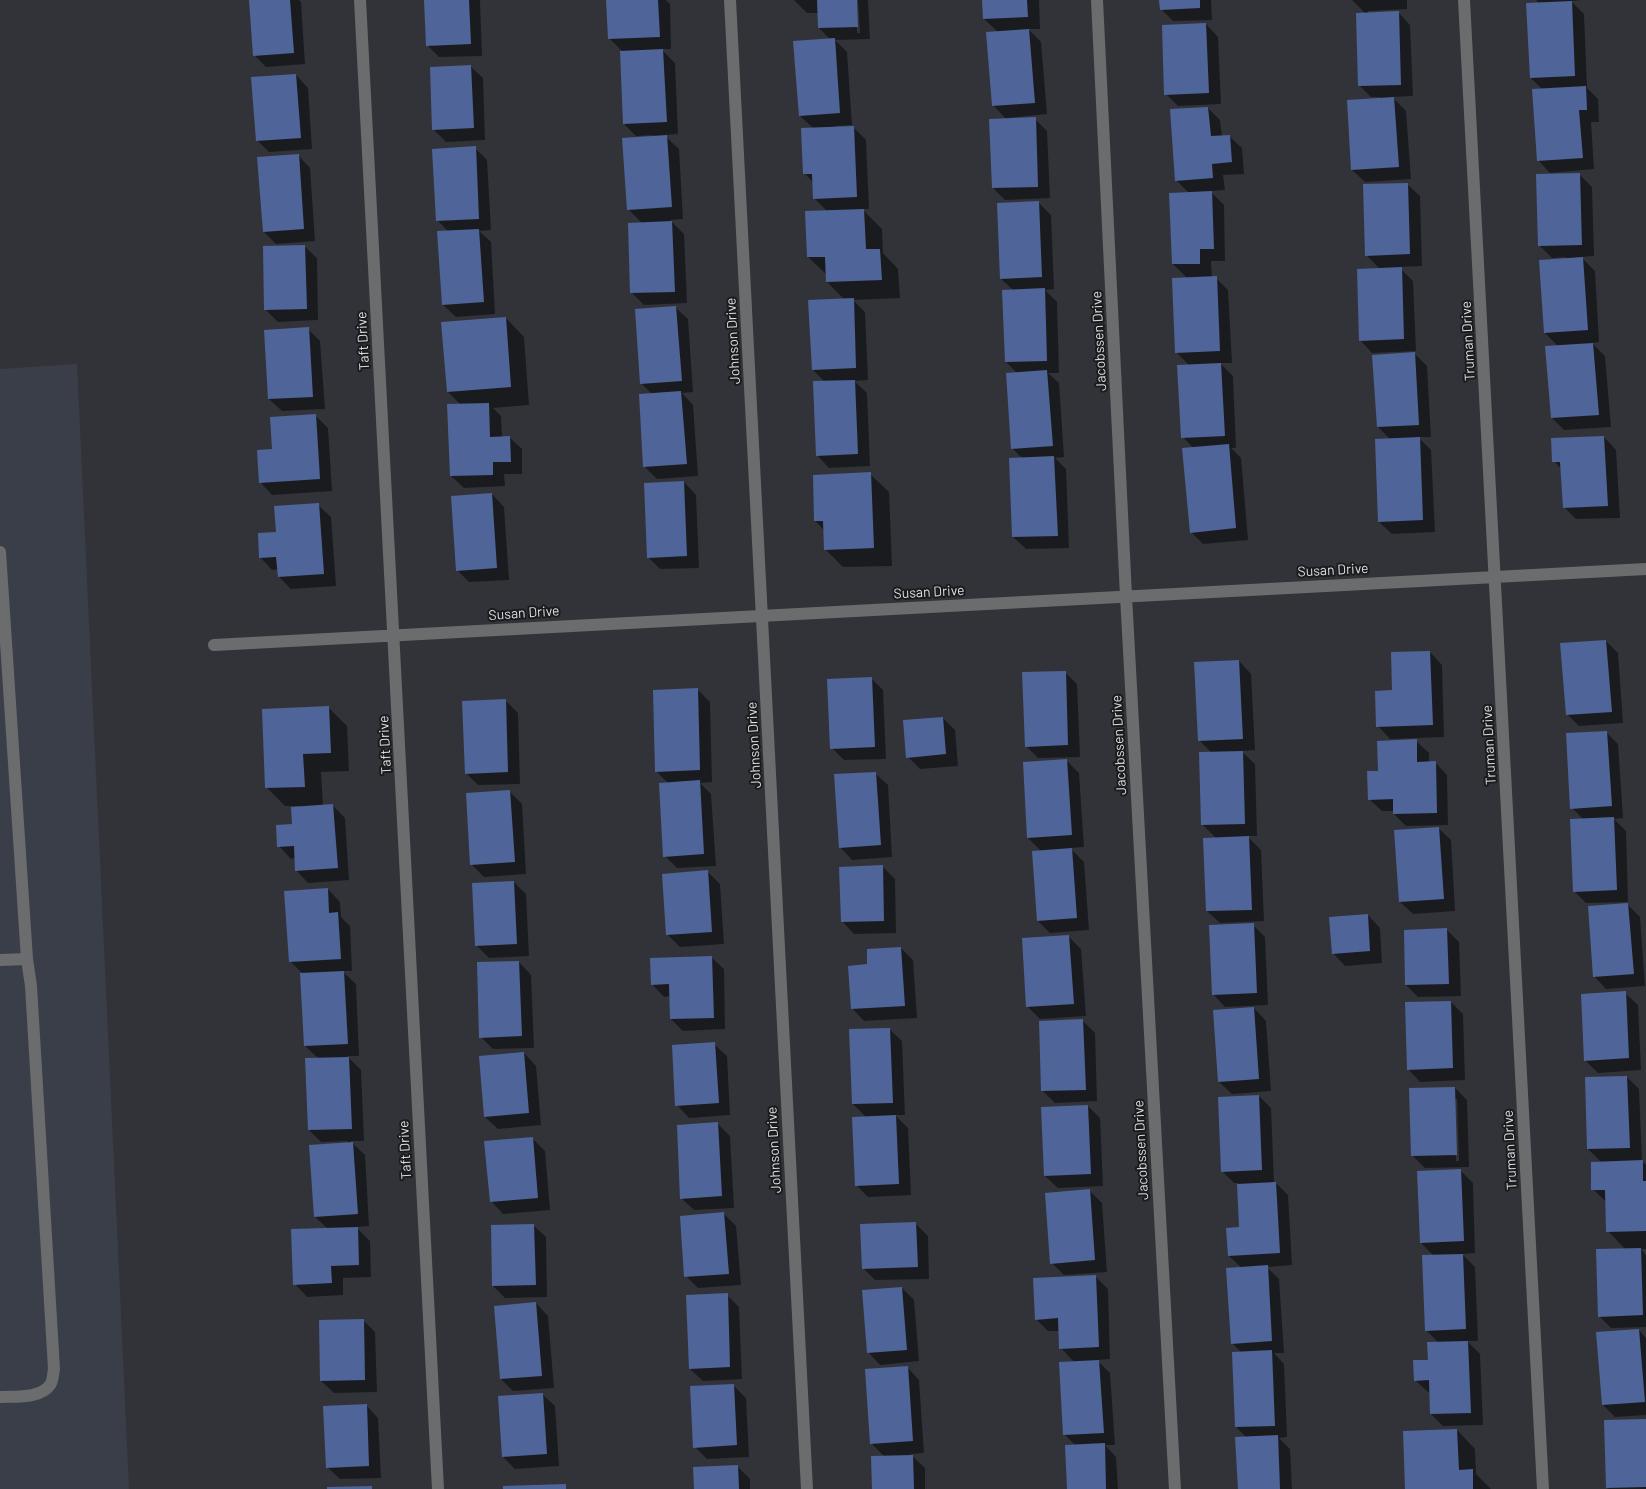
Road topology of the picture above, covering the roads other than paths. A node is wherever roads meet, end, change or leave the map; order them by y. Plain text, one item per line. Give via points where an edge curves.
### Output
1 (360, 0) edge
2 (730, 0) edge
3 (1097, 0) edge
4 (1464, 0) edge
5 (0, 552) edge
6 (1646, 569) edge
7 (1495, 577) junction
8 (1126, 596) junction
9 (762, 616) junction
10 (394, 636) junction
11 (214, 645) dead end
12 (0, 960) edge
13 (27, 960) junction
14 (0, 1397) edge
15 (438, 1489) edge
16 (807, 1489) edge
17 (1175, 1489) edge
18 (1543, 1489) edge

1 - 10 street, Taft Drive
2 - 9 street, Johnson Drive
3 - 8 street, Jacobssen Drive
4 - 7 street, Truman Drive
5 - 13 street
6 - 7 street, Susan Drive
7 - 8 street, Susan Drive
7 - 18 street, Truman Drive
8 - 9 street, Susan Drive
8 - 17 street, Jacobssen Drive
9 - 10 street, Susan Drive
9 - 16 street, Johnson Drive
10 - 11 street, Susan Drive
10 - 15 street, Taft Drive
12 - 13 street
13 - 14 street via 54,1369 52,1383 44,1392

